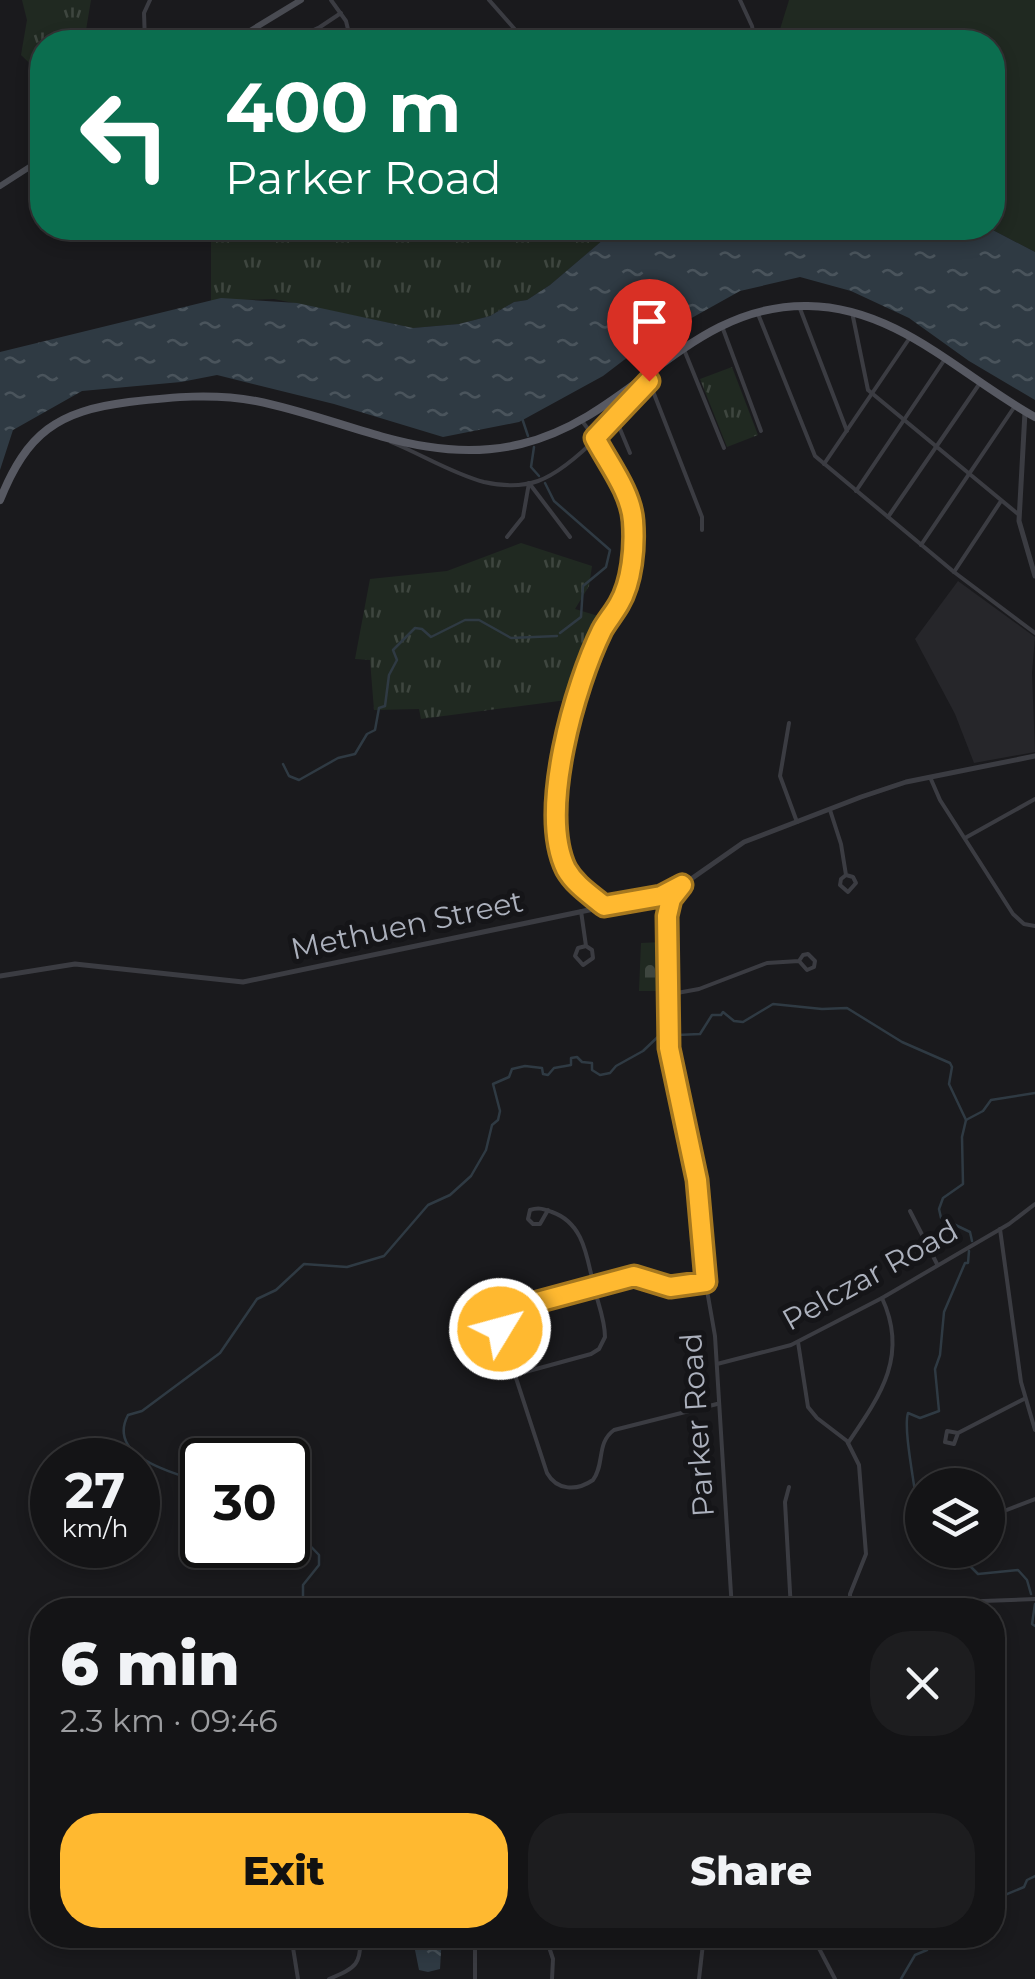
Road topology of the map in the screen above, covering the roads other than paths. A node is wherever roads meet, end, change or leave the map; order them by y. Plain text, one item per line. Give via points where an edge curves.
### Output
1 (150, 0) edge
2 (301, 0) edge
3 (331, 0) edge
4 (489, 0) edge
5 (740, 0) edge
6 (341, 13) junction
7 (145, 30) edge
8 (252, 30) edge
9 (315, 30) edge
10 (349, 30) edge
11 (515, 30) edge
12 (753, 30) edge
13 (30, 167) edge
14 (0, 186) edge
15 (799, 306) junction
16 (852, 311) junction
17 (757, 312) junction
18 (721, 324) junction
19 (910, 336) junction
20 (684, 347) junction
21 (944, 359) junction
22 (664, 363) junction
23 (649, 381) junction
24 (980, 382) junction
25 (872, 394) junction
26 (1015, 406) junction
27 (1026, 412) junction
28 (615, 417) junction
29 (1035, 417) edge
30 (903, 420) junction
31 (582, 421) junction
32 (761, 430) dead end
33 (847, 431) junction
34 (375, 436) junction
35 (595, 438) junction
36 (724, 448) dead end
37 (936, 448) junction
38 (630, 453) dead end
39 (824, 464) junction
40 (968, 474) junction
41 (529, 483) junction
42 (856, 491) junction
43 (0, 500) edge
44 (1001, 501) junction
45 (1018, 514) junction
46 (888, 518) junction
47 (702, 530) dead end
48 (507, 537) dead end
49 (570, 537) dead end
50 (921, 545) junction
51 (954, 572) junction
52 (1035, 576) edge
53 (1035, 633) edge
54 (789, 723) dead end
55 (1035, 756) edge
56 (930, 777) junction
57 (1035, 799) edge
58 (830, 810) junction
59 (797, 822) junction
60 (965, 838) junction
61 (846, 876) dead end
62 (682, 885) junction
63 (604, 906) junction
64 (581, 912) junction
65 (1035, 926) edge
66 (586, 946) dead end
67 (798, 961) dead end
68 (0, 976) edge
69 (666, 995) junction
70 (1035, 1204) edge
71 (548, 1210) dead end
72 (910, 1211) dead end
73 (1000, 1229) junction
74 (938, 1264) junction
75 (706, 1282) junction
76 (594, 1287) junction
77 (882, 1298) junction
78 (798, 1342) junction
79 (718, 1364) junction
80 (514, 1374) junction
81 (1024, 1399) junction
82 (719, 1404) junction
83 (1035, 1430) edge
84 (958, 1434) dead end
85 (848, 1443) junction
86 (788, 1487) dead end
87 (1035, 1499) edge
88 (1005, 1509) edge
89 (731, 1598) edge
90 (791, 1598) edge
91 (850, 1598) edge
92 (1035, 1600) edge
93 (1005, 1601) edge
94 (293, 1948) edge
95 (361, 1948) edge
96 (475, 1948) edge
97 (550, 1948) edge
98 (703, 1948) edge
99 (819, 1948) edge
100 (298, 1979) edge
101 (330, 1979) edge
102 (474, 1979) edge
103 (552, 1979) edge
104 (699, 1979) edge
105 (835, 1979) edge

1 - 7 street
2 - 8 main road
3 - 6 street
4 - 11 street
5 - 12 street
6 - 9 street
6 - 10 street
13 - 14 main road
15 - 16 main road
15 - 17 main road
15 - 33 street
16 - 19 main road
16 - 25 street
17 - 18 main road
17 - 39 street via 811,448
18 - 20 main road
18 - 32 street
19 - 21 main road
19 - 25 street
20 - 22 main road
20 - 36 street
21 - 24 main road
21 - 30 street
22 - 23 street
22 - 31 main road
23 - 28 street
23 - 47 street
24 - 26 main road
24 - 37 street
25 - 30 street
25 - 33 street
26 - 27 main road
26 - 40 street
27 - 29 main road
27 - 45 street
28 - 35 street
28 - 38 street
30 - 37 street
30 - 42 street
31 - 34 main road via 530,442 485,450 436,450
31 - 35 street
33 - 39 street
34 - 41 street via 476,479
34 - 43 main road via 232,398 102,406 70,415 32,441
35 - 41 street via 558,470
35 - 63 street via 632,512 629,572 577,702 554,805 565,866
37 - 40 street
37 - 46 street
39 - 42 street
40 - 44 street
40 - 50 street
41 - 48 street via 523,517
41 - 49 street
42 - 46 street
44 - 45 street
44 - 51 street
45 - 52 street
46 - 50 street
50 - 51 street
51 - 53 street
54 - 59 street via 780,776
55 - 56 street, Methuen Street
56 - 58 street, Methuen Street
56 - 60 street
57 - 60 street
58 - 59 street, Methuen Street
58 - 61 street
59 - 62 street, Methuen Street via 744,842
60 - 65 street via 1013,914
62 - 63 street, Methuen Street via 661,896
62 - 69 street, Parker Road via 668,908
63 - 64 street, Methuen Street
64 - 66 street
64 - 68 street, Methuen Street via 243,982 76,964
67 - 69 street via 768,962
69 - 75 street, Parker Road via 672,1070 697,1180
70 - 73 street, Pelczar Road
71 - 76 street via 578,1232
72 - 74 street
73 - 74 street, Pelczar Road
73 - 81 street
74 - 77 street, Pelczar Road
75 - 76 street via 670,1287 638,1276
75 - 79 street, Parker Road
76 - 80 street via 605,1329 599,1349
76 - 80 street via 506,1313 500,1334
77 - 78 street, Pelczar Road
77 - 85 street via 890,1324 890,1375
78 - 79 street, Pelczar Road
78 - 85 street via 808,1407
79 - 82 street, Parker Road
80 - 82 street via 548,1476 566,1488 595,1478 602,1442 614,1430
81 - 83 street
81 - 84 street
82 - 89 street, Parker Road
85 - 91 street via 858,1465 866,1554
86 - 90 street
87 - 88 street
92 - 93 street
94 - 100 street
95 - 101 street via 358,1962
96 - 102 street
97 - 103 street
98 - 104 street
99 - 105 street

